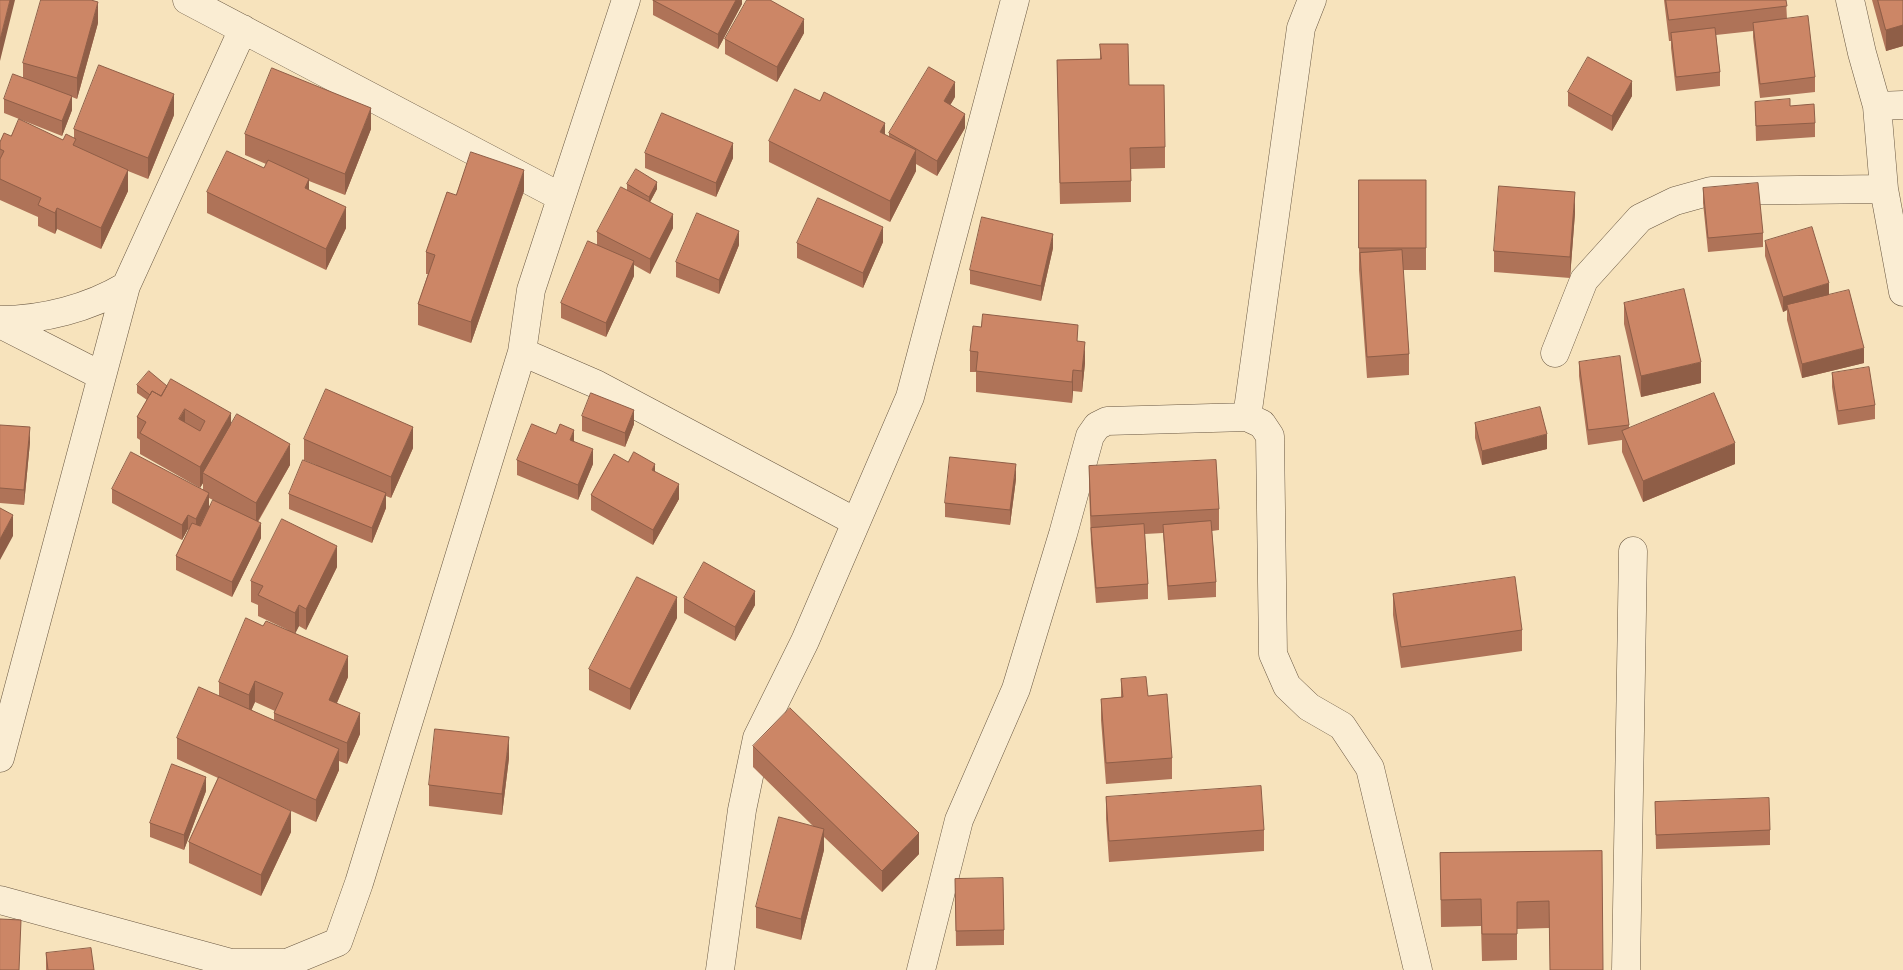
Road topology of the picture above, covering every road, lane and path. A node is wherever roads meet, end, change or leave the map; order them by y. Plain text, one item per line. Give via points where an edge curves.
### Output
1 (187, 0) edge
2 (626, 0) edge
3 (1015, 0) edge
4 (1312, 0) edge
5 (1850, 0) edge
6 (243, 28) junction
7 (1890, 105) edge
8 (1884, 189) junction
9 (562, 197) junction
10 (126, 286) junction
11 (1903, 292) edge
12 (0, 322) edge
13 (522, 352) junction
14 (1555, 353) dead end
15 (102, 376) junction
16 (1247, 417) junction
17 (856, 522) junction
18 (1633, 551) dead end
19 (0, 758) edge
20 (0, 900) edge
21 (925, 969) edge
22 (720, 970) edge
23 (1418, 970) edge
24 (1626, 970) edge

1 - 6 street
2 - 9 street
3 - 17 street via 910,397
4 - 16 street via 1302,28
5 - 7 street via 1862,53
6 - 9 street
6 - 10 street
7 - 8 street
8 - 11 street
8 - 14 street via 1711,191 1675,201 1640,218 1584,280
9 - 13 street via 531,290
10 - 12 street via 105,298 72,309
10 - 15 street
12 - 15 street
13 - 17 street via 596,384
13 - 20 street via 338,942 287,963 231,963
15 - 19 street
16 - 21 street via 1107,421 1097,426 1090,436 1016,689 959,820
16 - 23 street via 1262,424 1270,436 1274,654 1287,686 1310,707 1342,726 1370,768
17 - 22 street via 805,641 757,738 742,810
18 - 24 street

